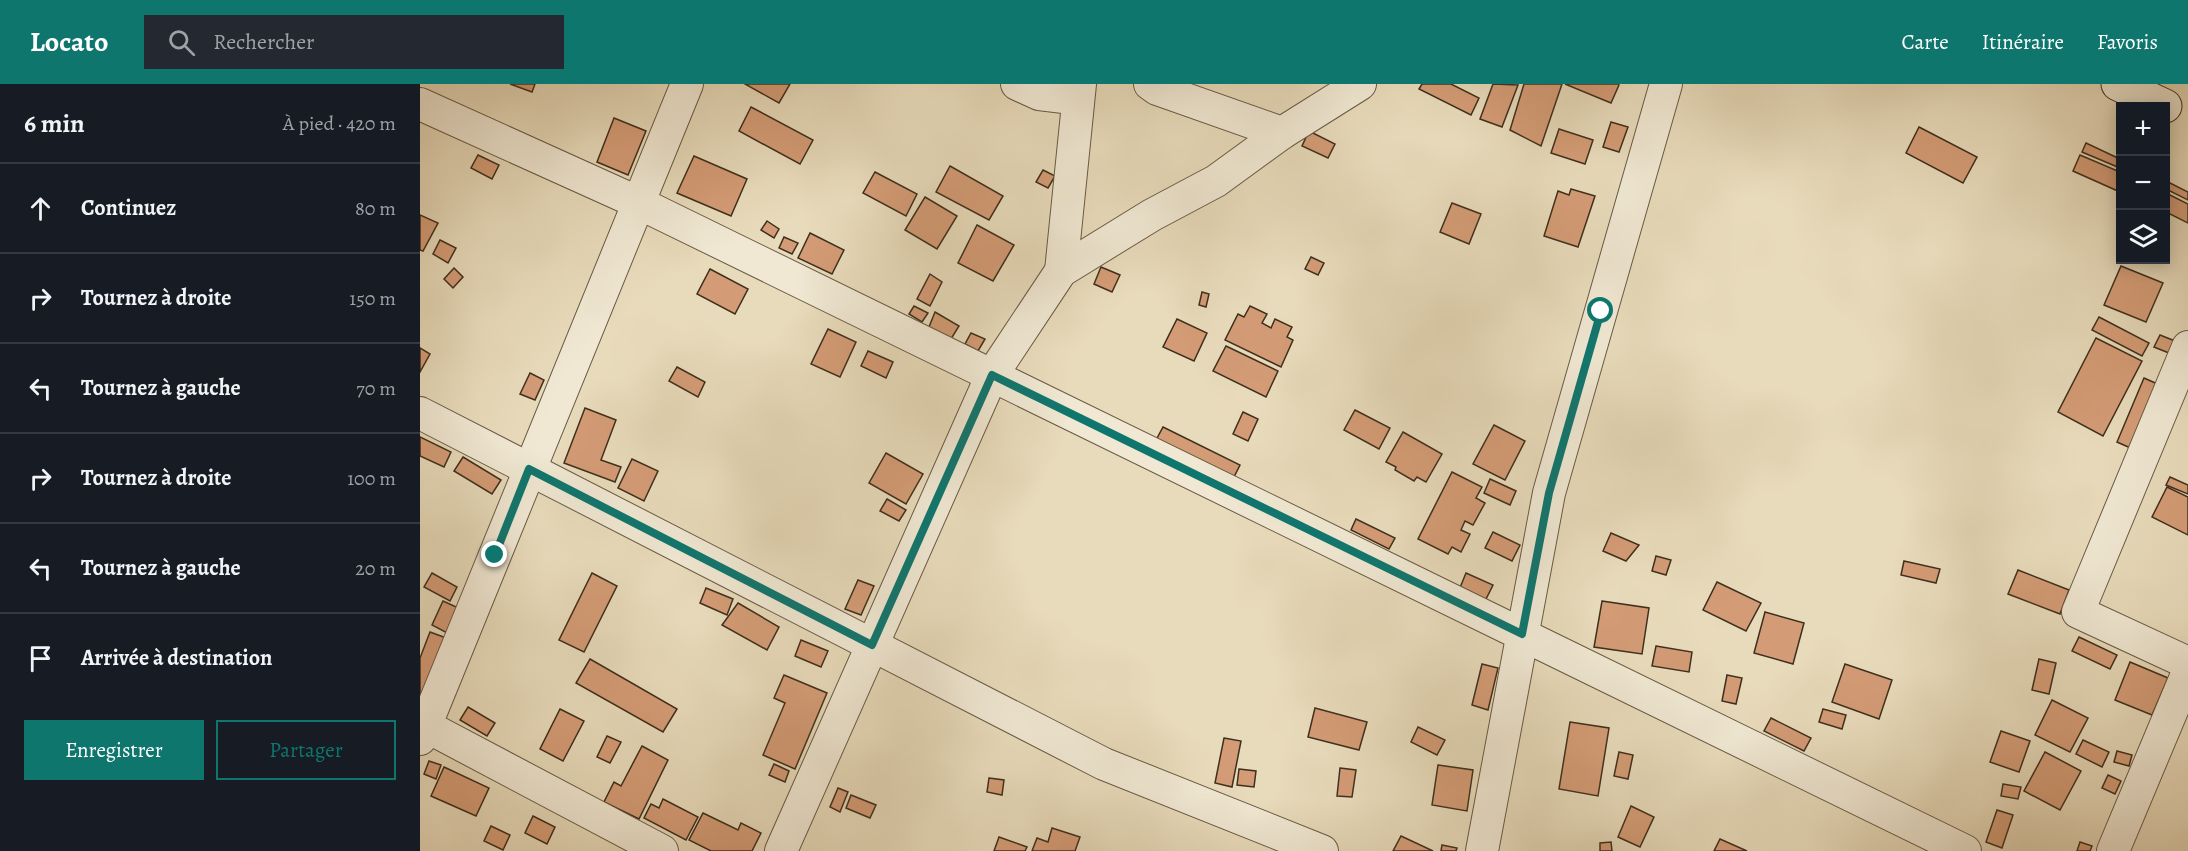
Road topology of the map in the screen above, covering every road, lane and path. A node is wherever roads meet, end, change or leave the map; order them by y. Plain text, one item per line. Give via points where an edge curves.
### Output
1 (687, 84) edge
2 (1017, 84) edge
3 (1079, 84) edge
4 (1150, 84) edge
5 (1360, 84) edge
6 (1666, 84) edge
7 (2118, 84) edge
8 (2155, 102) edge
9 (420, 104) edge
10 (2170, 109) edge
11 (2188, 117) edge
12 (1282, 132) junction
13 (637, 202) junction
14 (1060, 271) junction
15 (2188, 347) edge
16 (992, 375) junction
17 (420, 413) edge
18 (529, 469) junction
19 (1522, 634) junction
20 (872, 645) junction
21 (2188, 663) edge
22 (2188, 672) edge
23 (422, 729) edge
24 (662, 851) edge
25 (781, 851) edge
26 (1322, 851) edge
27 (1482, 851) edge
28 (1965, 851) edge
29 (2113, 851) edge

1 - 13 street
2 - 3 street via 1039,94 1064,97
3 - 14 street
4 - 12 street
5 - 12 street
6 - 19 street via 1549,493
7 - 8 main road
9 - 13 street
10 - 11 main road
12 - 14 street via 1216,181
13 - 16 street
13 - 18 street
14 - 16 street
15 - 21 street via 2078,612
16 - 19 street
16 - 20 street
17 - 18 street
18 - 20 street
18 - 23 street
19 - 27 street
19 - 28 street
20 - 25 street
20 - 26 street via 1104,764
22 - 29 street
23 - 24 street

